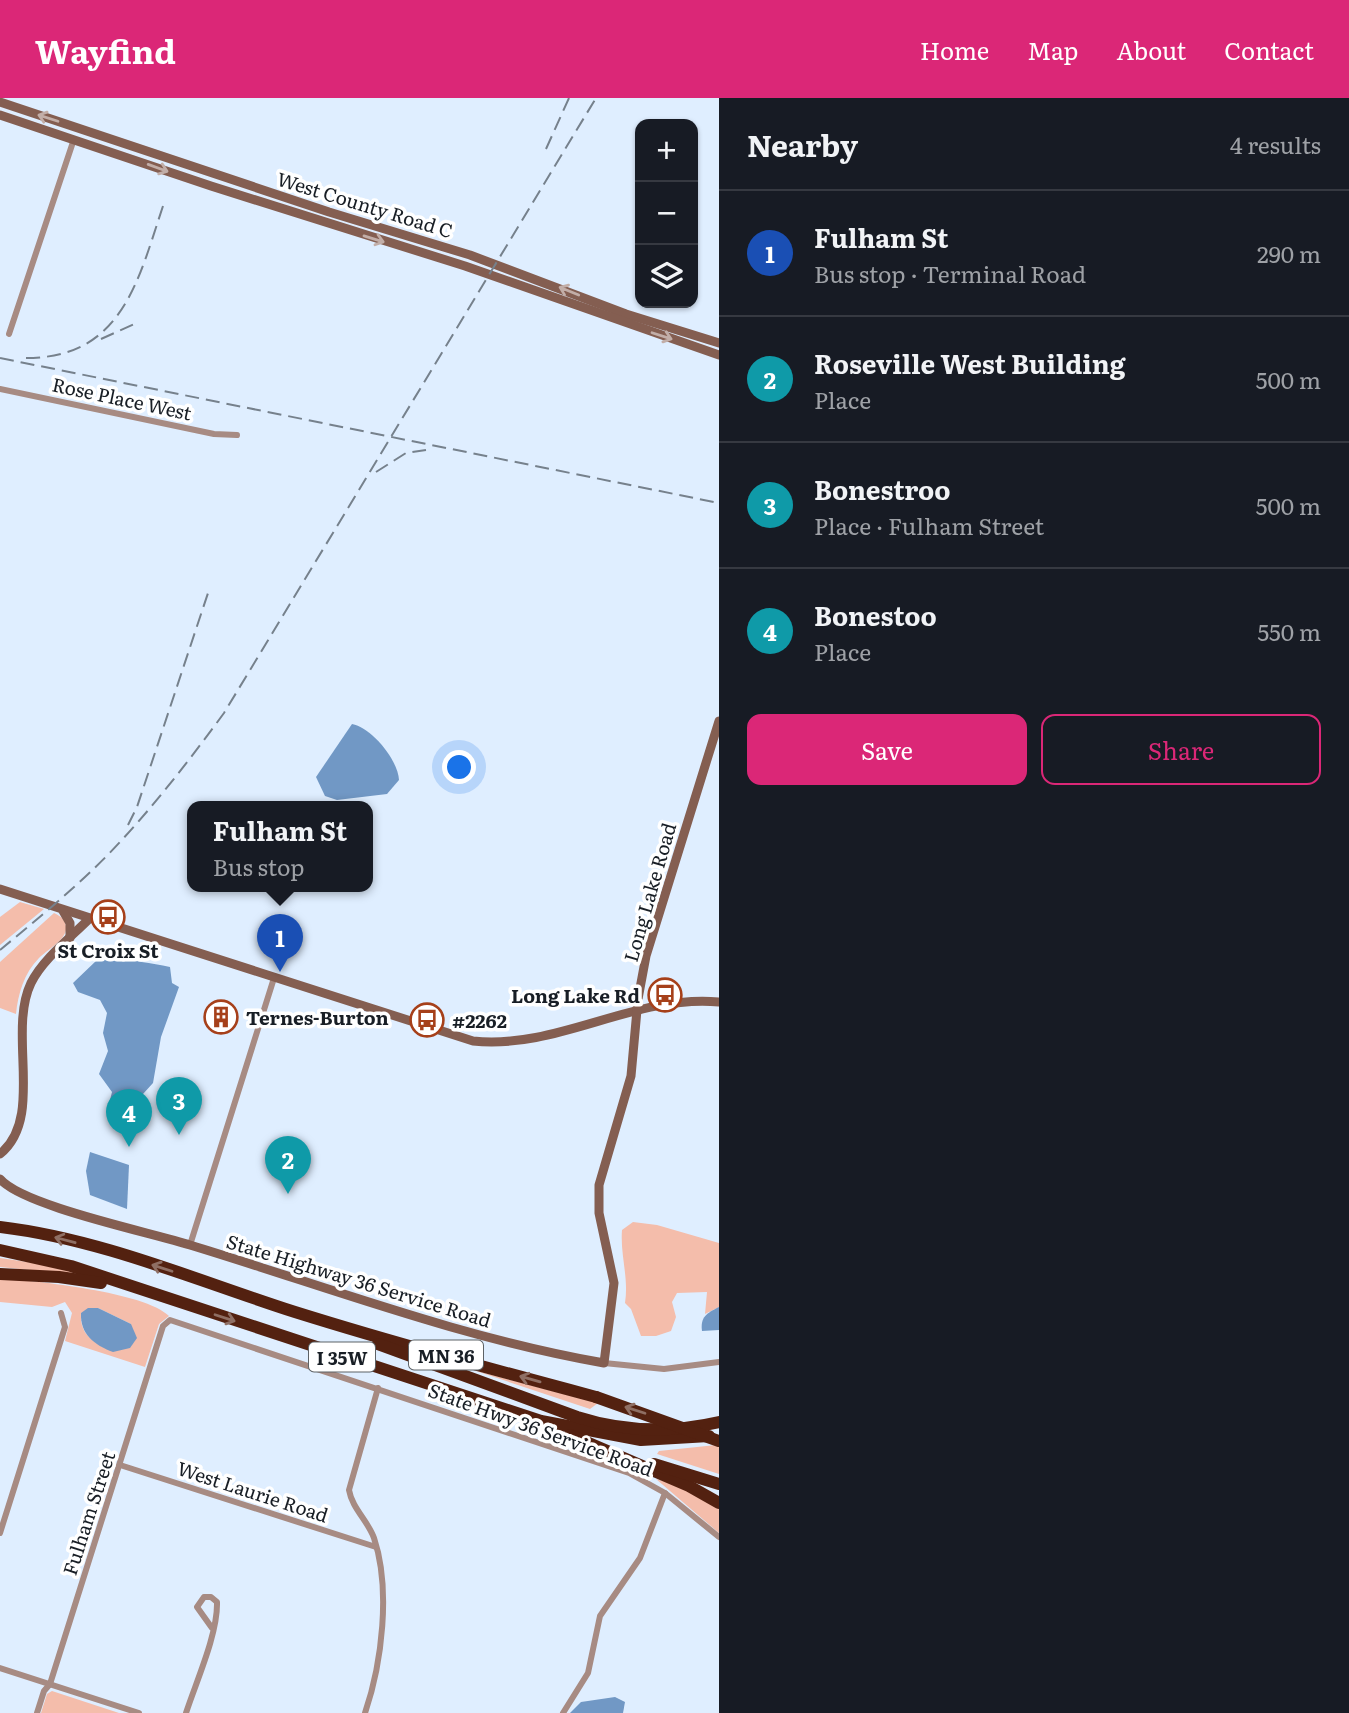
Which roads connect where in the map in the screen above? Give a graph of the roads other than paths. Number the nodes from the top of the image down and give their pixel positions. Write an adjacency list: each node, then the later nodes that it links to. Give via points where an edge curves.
1 (0, 102): 4 (street, West County Road C, one-way to 1, via 508,267)
2 (0, 115): 3 (street, West County Road C)
3 (74, 139): 5 (street, West County Road C, one-way to 5, via 465,266); 6 (street)
4 (608, 307): 5 (street); 7 (street, West County Road C)
5 (605, 317): 8 (street, West County Road C, one-way to 8)
6 (9, 334)
7 (719, 343)
8 (719, 355)
9 (0, 389): 10 (street, Rose Place West)
10 (237, 435)
11 (719, 721): 18 (street, Long Lake Road, via 646,956)
12 (0, 889): 13 (street)
13 (63, 911): 14 (street); 15 (street, via 69,918)
14 (89, 919): 15 (street); 16 (street)
15 (70, 939): 19 (street, via 31,983 22,1042 22,1118 16,1135)
16 (274, 978): 18 (street, via 454,1037 488,1042 537,1038); 22 (street)
17 (719, 1002): 18 (street, via 674,1002)
18 (636, 1011): 30 (street, Long Lake Road, via 631,1076 598,1199 614,1283)
19 (0, 1154)
20 (0, 1179): 22 (street, State Highway 36 Service Road, via 27,1198)
21 (0, 1227): 26 (highway, I 35W, one-way to 21, via 129,1257)
22 (190, 1245): 30 (street, State Highway 36 Service Road, via 436,1325)
23 (0, 1250): 25 (highway, I 35W, via 71,1266)
24 (0, 1274): 25 (highway, via 86,1280)
25 (160, 1297): 32 (highway, I 35W, one-way to 32)
26 (296, 1312): 33 (highway, I 35W, via 587,1421 677,1430); 35 (highway, MN 36, one-way to 26, bridge, via 596,1397)
27 (61, 1313): 41 (street, via 65,1327)
28 (166, 1322): 31 (street, State Hwy 36 Service Road); 37 (street, Fulham Street)
29 (719, 1362): 30 (street, State Highway 36 Service Road, via 664,1369)
30 (604, 1363)
31 (377, 1388): 39 (street, State Hwy 36 Service Road, via 629,1473); 43 (street, via 349,1490)
32 (523, 1416): 34 (highway, I 35W, via 641,1440); 36 (highway)
33 (719, 1422)
34 (719, 1435)
35 (719, 1441)
36 (590, 1443): 38 (highway); 40 (highway)
37 (120, 1465): 43 (street, West Laurie Road); 46 (street, Fulham Street)
38 (719, 1484)
39 (665, 1493): 42 (street, State Hwy 36 Service Road); 51 (street, via 640,1558 600,1616 588,1673)
40 (719, 1503)
41 (0, 1533)
42 (719, 1537)
43 (376, 1547): 50 (street, via 381,1583 380,1653)
44 (212, 1628): 44 (street, via 217,1602 204,1597 197,1607); 49 (street)
45 (0, 1668): 46 (street)
46 (50, 1684): 47 (street, Fulham Street); 48 (street)
47 (37, 1713)
48 (139, 1713)
49 (186, 1713)
50 (365, 1713)
51 (563, 1713)

